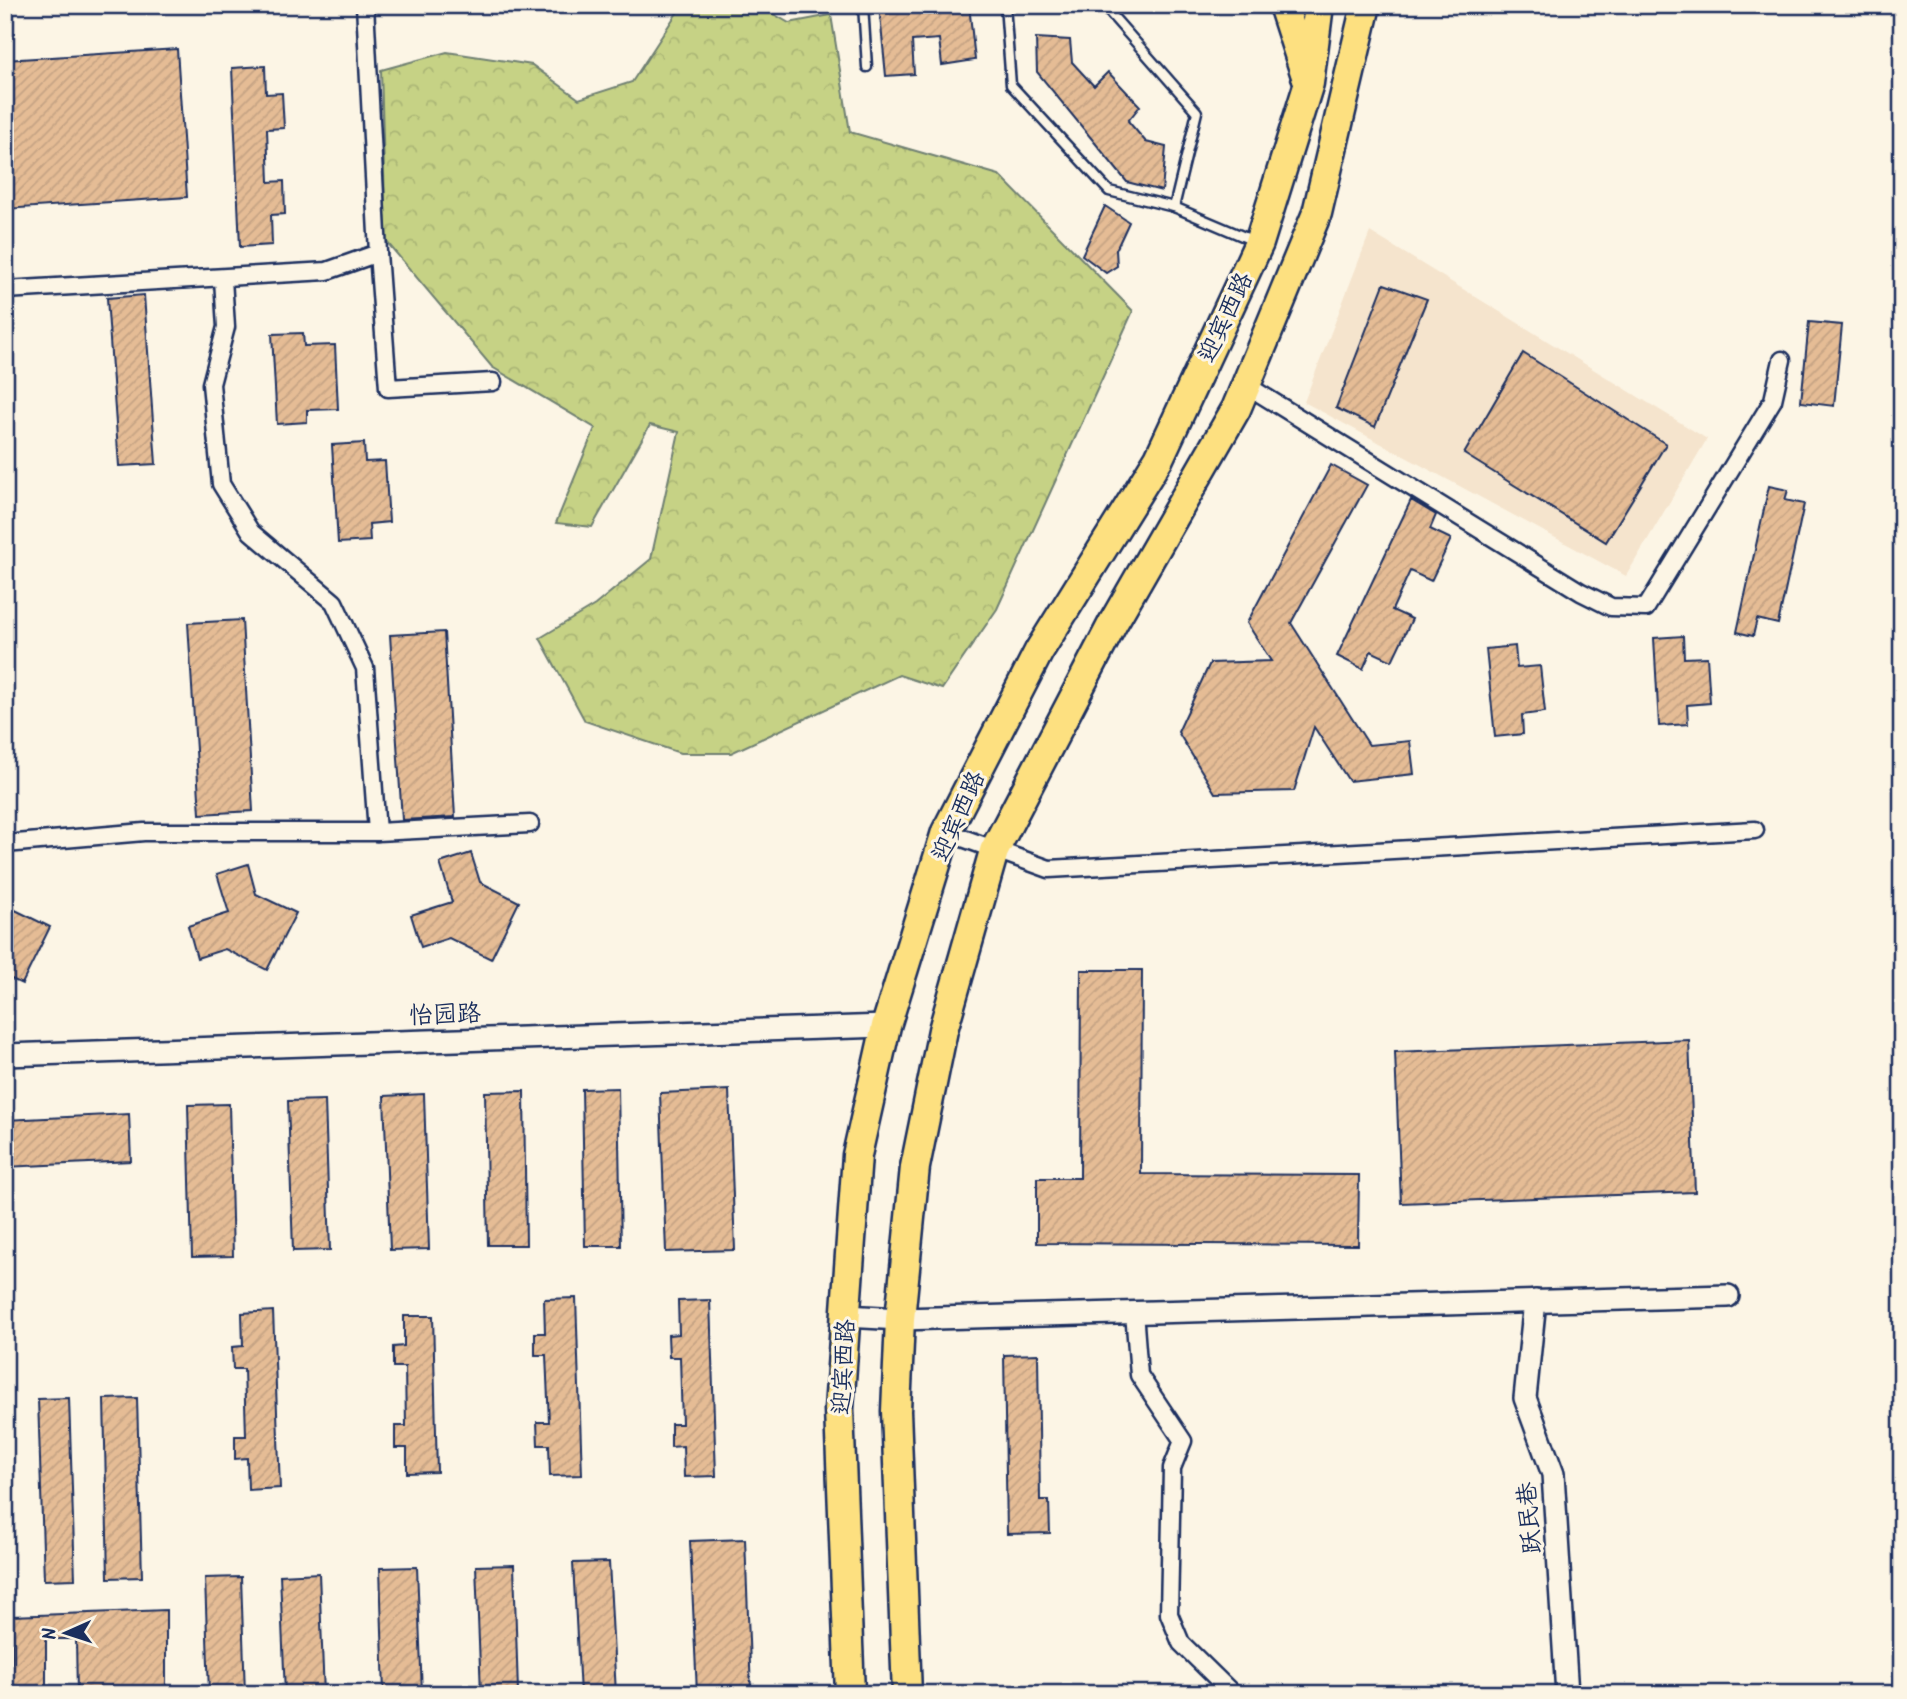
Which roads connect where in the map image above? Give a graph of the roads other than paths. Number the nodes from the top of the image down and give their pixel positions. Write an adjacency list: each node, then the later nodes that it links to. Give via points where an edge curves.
1 (366, 5): 12 (street)
2 (863, 5): 8 (lane)
3 (1005, 5): 10 (lane, via 1011,85 1109,191)
4 (1103, 5): 10 (lane, via 1197,112)
5 (1283, 5): 9 (highway)
6 (1319, 5): 9 (highway, 迎宾西路)
7 (1366, 5): 17 (highway, 迎宾西路, via 1317,213)
8 (867, 67)
9 (1309, 83): 11 (highway, 迎宾西路)
10 (1174, 207): 11 (lane)
11 (1259, 243): 21 (highway, 迎宾西路, via 1159,458 1039,651)
12 (378, 253): 13 (street, via 327,271); 16 (street, via 388,388)
13 (223, 279): 14 (street); 20 (street, via 226,327 211,384 221,484 251,532 334,602 365,668)
14 (5, 290)
15 (1782, 360): 17 (street, via 1773,400 1646,608 1611,607 1581,592)
16 (493, 382)
17 (1246, 385): 23 (highway, 迎宾西路, via 1113,623)
18 (530, 824): 20 (street)
19 (1755, 830): 23 (street, via 1049,869)
20 (377, 832): 22 (street, via 144,832)
21 (946, 832): 23 (street); 24 (highway, 迎宾西路)
22 (5, 844)
23 (994, 851): 30 (highway, 迎宾西路, via 943,1030 915,1167)
24 (886, 1026): 25 (street, 怡园路); 29 (highway, 迎宾西路, via 857,1155)
25 (5, 1055)
26 (1728, 1296): 27 (street)
27 (1535, 1301): 28 (street); 34 (street, 跃民巷, via 1525,1398 1553,1474)
28 (1134, 1312): 30 (street); 33 (street, via 1139,1375 1183,1441 1172,1468 1169,1614 1181,1643)
29 (846, 1316): 30 (street); 31 (highway, 迎宾西路, via 839,1409)
30 (900, 1319): 32 (highway, 迎宾西路, via 895,1411)
31 (850, 1694)
32 (907, 1694)
33 (1233, 1694)
34 (1567, 1694)

